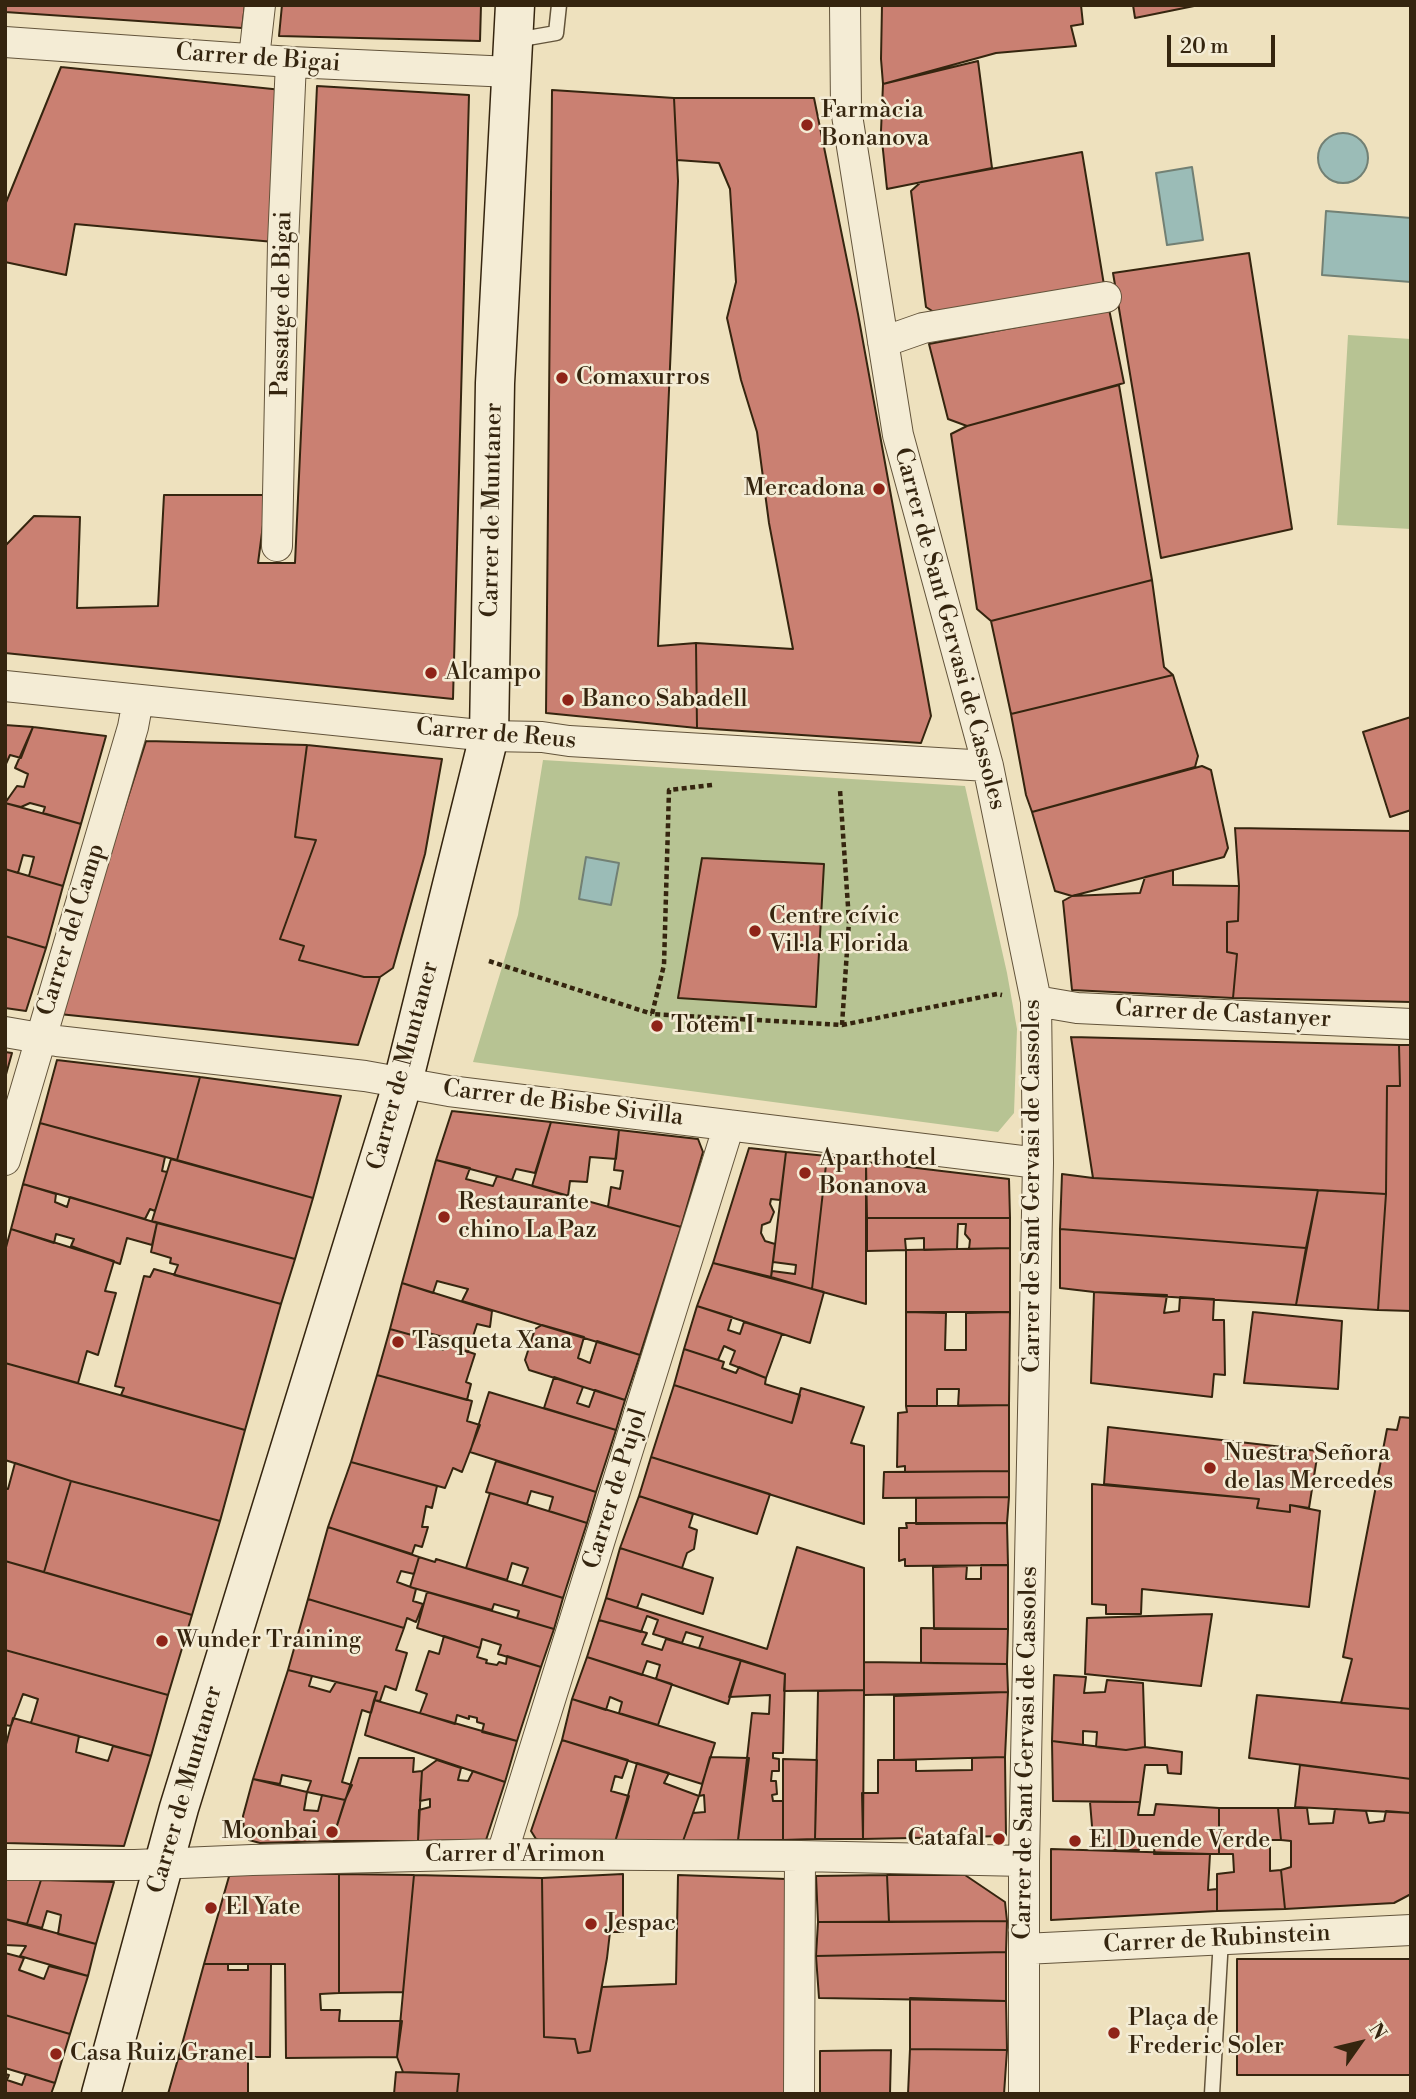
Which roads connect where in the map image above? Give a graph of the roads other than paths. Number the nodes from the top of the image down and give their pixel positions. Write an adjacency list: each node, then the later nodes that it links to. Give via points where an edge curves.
1 (260, 5): 6 (street)
2 (559, 5): 4 (lane, via 556,33)
3 (845, 5): 9 (street, Carrer de Sant Gervasi de Cassoles, via 846,109)
4 (514, 39): 7 (street, Carrer de Bigai); 13 (street, Carrer de Muntaner, via 495,383)
5 (5, 42): 6 (street, Carrer de Bigai)
6 (254, 58): 7 (street, Carrer de Bigai)
7 (291, 62): 10 (street, Passatge de Bigai)
8 (1106, 296): 9 (street, via 923,328)
9 (883, 342): 14 (street, Carrer de Sant Gervasi de Cassoles, via 898,435)
10 (277, 546)
11 (5, 686): 12 (street, Carrer de Reus)
12 (138, 701): 13 (street, Carrer de Reus); 18 (street, Carrer del Camp)
13 (489, 736): 14 (street, Carrer de Reus); 19 (street, Carrer de Muntaner)
14 (988, 766): 15 (street, Carrer de Sant Gervasi de Cassoles)
15 (1036, 1001): 16 (street, Carrer de Castanyer, via 1077,1008); 22 (street, Carrer de Sant Gervasi de Cassoles)
16 (1411, 1024)
17 (5, 1032): 18 (street, Carrer de Bisbe Sivilla)
18 (40, 1038): 19 (street, Carrer de Bisbe Sivilla); 21 (street, Carrer del Camp)
19 (404, 1082): 20 (street, Carrer de Bisbe Sivilla); 26 (street, Carrer de Muntaner)
20 (729, 1125): 22 (street, Carrer de Bisbe Sivilla); 23 (street, Carrer de Pujol)
21 (5, 1160)
22 (1038, 1163): 25 (street, Carrer de Sant Gervasi de Cassoles)
23 (502, 1854): 24 (street, Carrer d'Arimon); 26 (street, Carrer d'Arimon)
24 (800, 1856): 25 (street, Carrer d'Arimon); 32 (street)
25 (1024, 1861): 30 (street, Carrer de Sant Gervasi de Cassoles)
26 (163, 1863): 27 (street, Carrer d'Arimon); 31 (street, Carrer de Muntaner)
27 (5, 1865)
28 (1411, 1930): 29 (street, Carrer de Rubinstein)
29 (1221, 1939): 30 (street, Carrer de Rubinstein); 34 (lane)
30 (1024, 1949): 33 (street, Carrer de Sant Gervasi de Cassoles)
31 (101, 2094)
32 (799, 2094)
33 (1024, 2094)
34 (1212, 2094)

